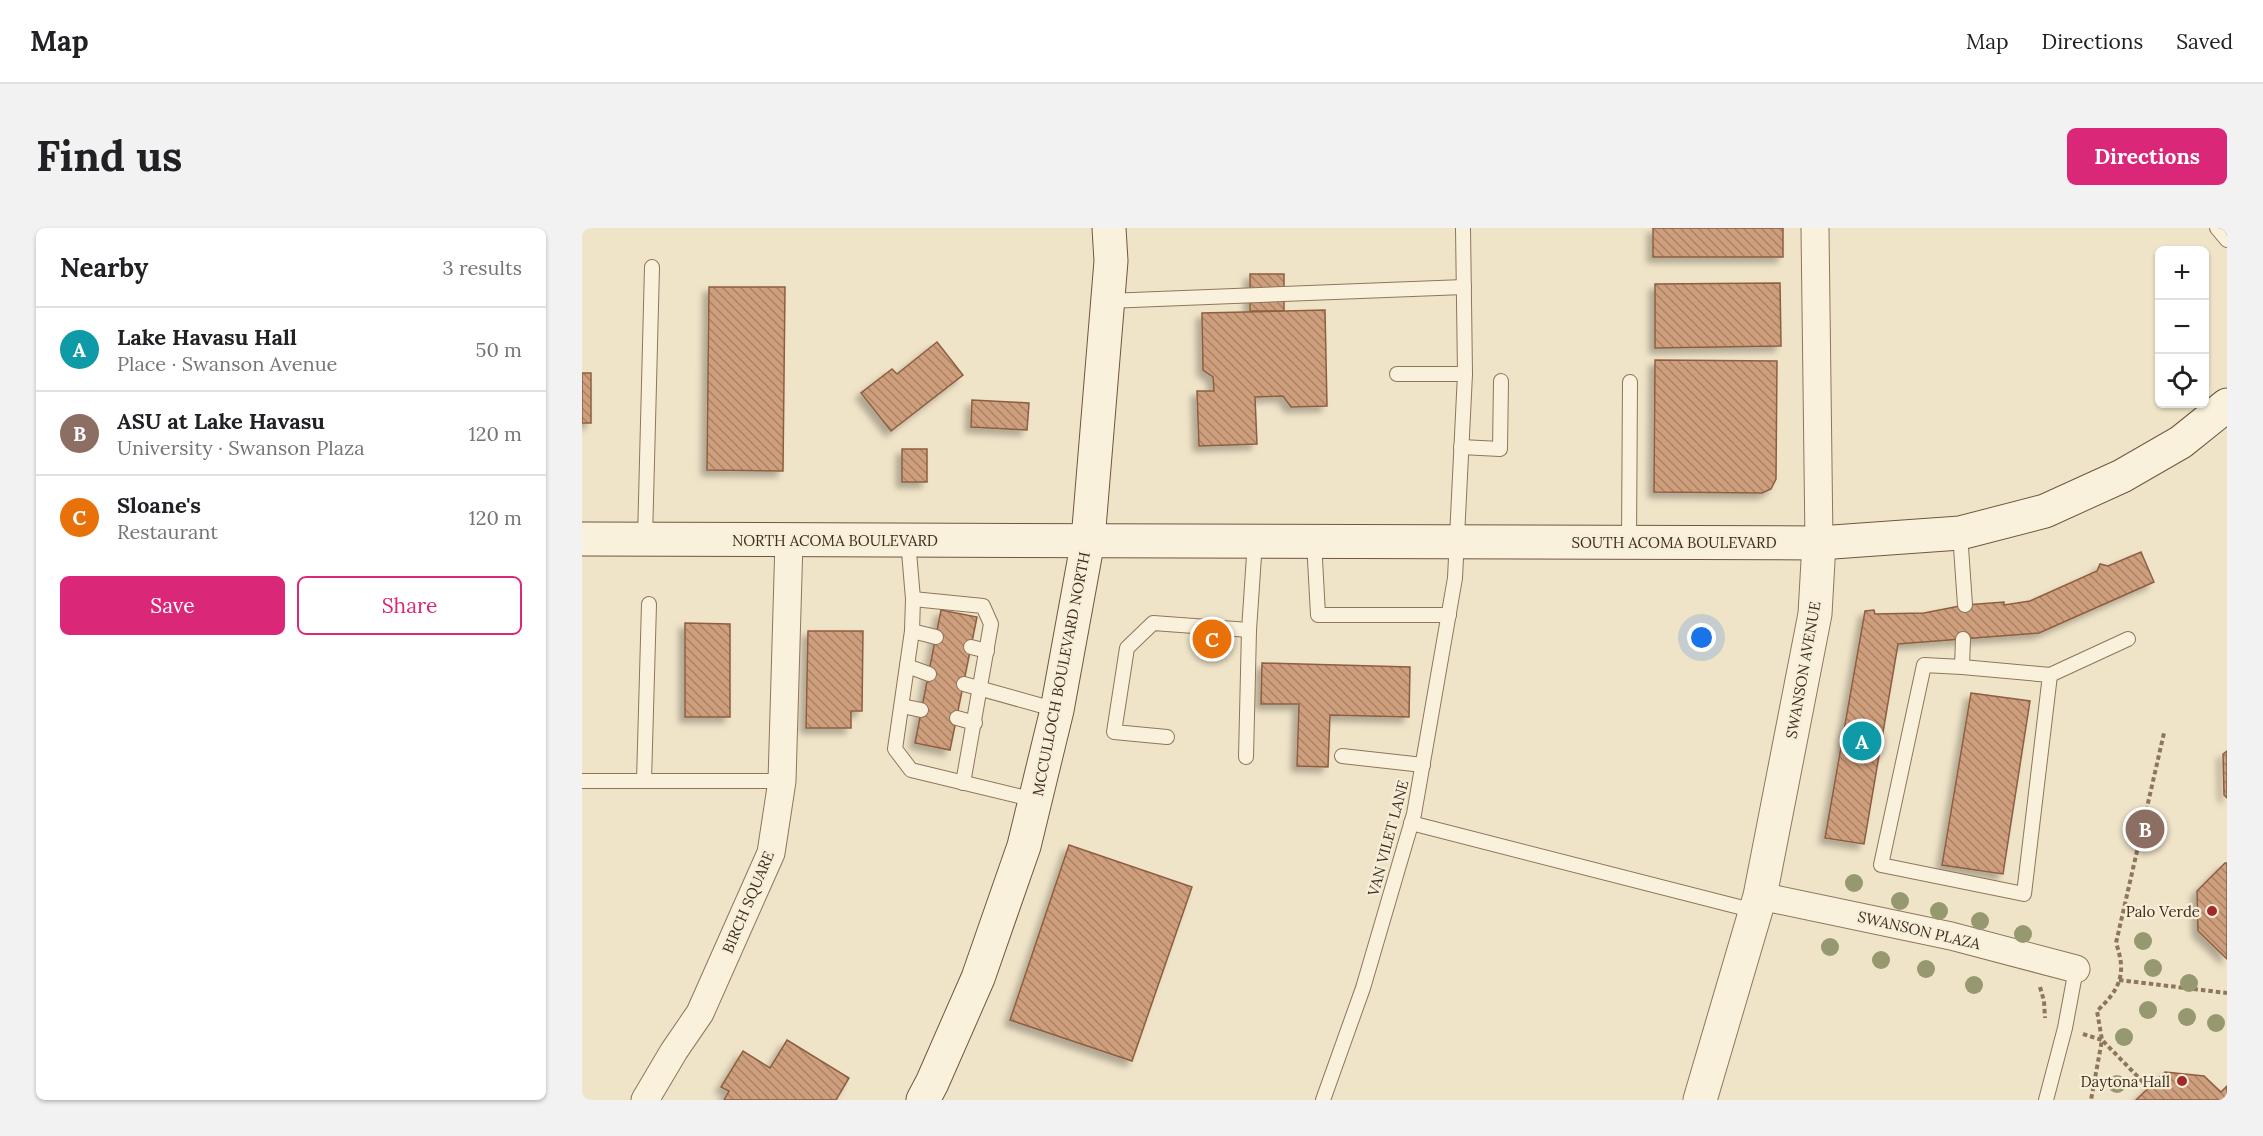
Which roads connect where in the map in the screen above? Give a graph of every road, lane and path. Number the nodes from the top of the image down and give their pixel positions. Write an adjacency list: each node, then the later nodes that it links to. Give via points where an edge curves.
1 (1110, 228): 8 (main road, MCCULLOCH BOULEVARD NORTH)
2 (1464, 228): 7 (lane, VAN VILET LANE)
3 (1815, 228): 25 (street, SWANSON AVENUE)
4 (2217, 228): 5 (lane)
5 (2227, 240)
6 (652, 267): 17 (lane)
7 (1464, 287): 8 (lane); 10 (lane, VAN VILET LANE)
8 (1107, 301): 19 (main road, MCCULLOCH BOULEVARD NORTH)
9 (1397, 374): 10 (lane)
10 (1465, 374): 14 (lane, VAN VILET LANE)
11 (1501, 381): 14 (lane, via 1500,449)
12 (1630, 382): 24 (lane)
13 (2227, 405): 15 (main road, SOUTH ACOMA BOULEVARD, via 2181,442 2122,476 2045,511)
14 (1461, 447): 23 (lane, VAN VILET LANE)
15 (1960, 533): 25 (main road, SOUTH ACOMA BOULEVARD); 28 (lane)
16 (582, 539): 17 (main road, NORTH ACOMA BOULEVARD)
17 (645, 539): 20 (main road, NORTH ACOMA BOULEVARD)
18 (908, 540): 19 (main road, NORTH ACOMA BOULEVARD); 20 (main road, NORTH ACOMA BOULEVARD); 26 (lane)
19 (1088, 540): 21 (main road, SOUTH ACOMA BOULEVARD); 45 (main road, MCCULLOCH BOULEVARD NORTH)
20 (789, 541): 55 (street, BIRCH SQUARE)
21 (1255, 541): 22 (main road, SOUTH ACOMA BOULEVARD); 30 (lane)
22 (1314, 541): 23 (main road, SOUTH ACOMA BOULEVARD); 29 (lane, via 1318,615)
23 (1457, 542): 24 (main road, SOUTH ACOMA BOULEVARD); 29 (lane, VAN VILET LANE)
24 (1629, 542): 25 (main road, SOUTH ACOMA BOULEVARD)
25 (1819, 543): 59 (main road, SWANSON AVENUE, via 1815,614)
26 (913, 599): 31 (lane); 36 (lane, via 983,606 991,624)
27 (649, 604): 54 (lane)
28 (1965, 605)
29 (1449, 615): 52 (lane, VAN VILET LANE)
30 (1249, 630): 49 (lane, via 1153,623 1127,648 1114,732); 51 (lane)
31 (912, 631): 32 (lane); 37 (lane)
32 (936, 637)
33 (1963, 639): 38 (lane)
34 (2128, 639): 40 (lane)
35 (971, 647): 36 (lane)
36 (987, 651): 42 (lane)
37 (907, 666): 39 (lane); 43 (lane)
38 (1962, 667): 40 (lane); 40 (lane, via 1924,665 1881,865 2024,894)
39 (929, 674)
40 (2050, 675)
41 (964, 684): 42 (lane)
42 (980, 689): 45 (lane); 47 (lane)
43 (902, 706): 44 (lane); 56 (lane, via 895,749 911,770)
44 (921, 710)
45 (1057, 710): 57 (main road, MCCULLOCH BOULEVARD NORTH)
46 (957, 718): 47 (lane)
47 (975, 723): 56 (lane)
48 (2164, 733): 61 (path, via 2116,943)
49 (1167, 737)
50 (1342, 756): 52 (lane)
51 (1246, 757)
52 (1423, 765): 58 (lane, VAN VILET LANE)
53 (582, 781): 54 (lane)
54 (644, 781): 55 (lane)
55 (782, 781): 64 (street, BIRCH SQUARE, via 771,853 700,1013)
56 (963, 783): 57 (lane)
57 (1036, 801): 65 (main road, MCCULLOCH BOULEVARD NORTH, via 978,978)
58 (1411, 824): 59 (lane); 66 (lane, VAN VILET LANE, via 1363,988)
59 (1758, 903): 60 (street, SWANSON PLAZA, via 1951,936); 67 (main road, SWANSON AVENUE)
60 (2076, 969): 68 (lane)
61 (2120, 980): 62 (path); 63 (path, via 2097,1011 2102,1040)
62 (2227, 993)
63 (2143, 1082)
64 (645, 1100)
65 (923, 1100)
66 (1323, 1100)
67 (1700, 1100)
68 (2046, 1100)

